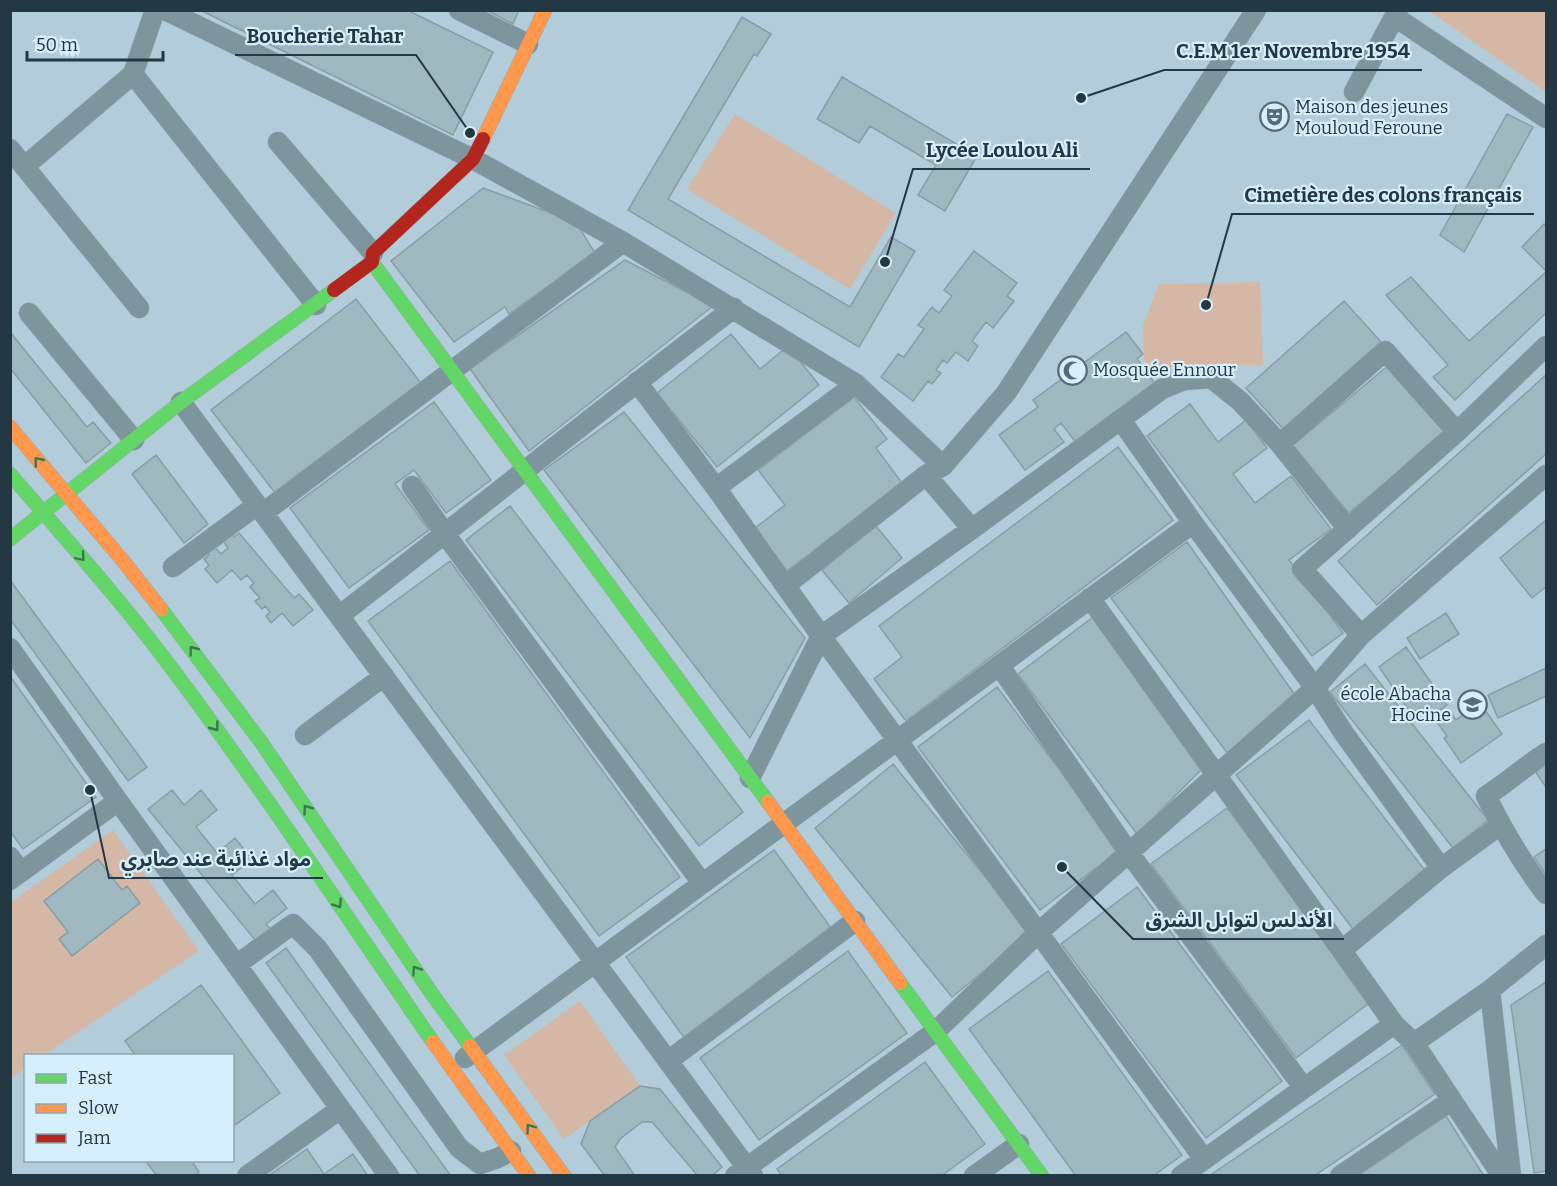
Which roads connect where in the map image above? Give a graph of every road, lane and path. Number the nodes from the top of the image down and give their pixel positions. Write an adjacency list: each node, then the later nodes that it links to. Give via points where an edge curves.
1 (155, 10): 8 (street)
2 (165, 10): 13 (street)
3 (459, 10): 7 (street)
4 (545, 10): 7 (street)
5 (1256, 10): 32 (street, via 1006,393)
6 (1396, 14): 9 (street); 10 (street)
7 (528, 44): 13 (street)
8 (133, 74): 14 (street); 17 (street)
9 (1354, 92)
10 (1546, 118)
11 (278, 142): 16 (street)
12 (10, 149): 14 (street)
13 (473, 159): 15 (street); 16 (street)
14 (25, 166): 18 (street)
15 (623, 242): 19 (street); 22 (street)
16 (372, 258): 17 (street); 22 (street)
17 (316, 304): 25 (street)
18 (139, 308)
19 (734, 308): 23 (street); 24 (street)
20 (29, 313): 29 (street)
21 (1546, 346): 28 (street)
22 (452, 371): 31 (street); 38 (street)
23 (637, 382): 31 (street); 36 (street)
24 (856, 384): 32 (street); 36 (street)
25 (181, 402): 29 (street); 38 (street)
26 (1121, 420): 30 (street, via 1162,389 1184,380 1211,378 1240,401); 40 (street); 41 (street)
27 (10, 427): 37 (street, one-way to 27)
28 (1457, 432): 30 (street, via 1385,351); 42 (street)
29 (134, 440): 37 (street)
30 (1280, 444): 42 (street)
31 (525, 471): 43 (street); 59 (street)
32 (935, 471): 41 (street); 46 (street)
33 (10, 474): 39 (street)
34 (1546, 478): 49 (street)
35 (412, 486): 43 (street)
36 (716, 488): 46 (street)
37 (66, 495): 39 (street); 78 (street, one-way to 37, via 261,742 124,562)
38 (260, 509): 45 (street); 48 (street)
39 (43, 513): 44 (street); 80 (street, one-way to 80, via 162,656 237,757)
40 (1192, 523): 47 (street); 54 (street)
41 (972, 529): 50 (street)
42 (1348, 529): 49 (street, via 1302,569)
43 (445, 534): 48 (street); 66 (street)
44 (10, 539)
45 (173, 567)
46 (786, 585): 50 (street)
47 (1090, 598): 52 (street); 58 (street)
48 (339, 616): 53 (street)
49 (1361, 635): 54 (street)
50 (821, 636): 56 (street); 59 (street)
51 (10, 648): 60 (street)
52 (999, 665): 56 (street); 63 (street)
53 (384, 676): 55 (street); 72 (street)
54 (1315, 688): 58 (street); 64 (street)
55 (305, 735)
56 (898, 740): 61 (street); 69 (street)
57 (1546, 753): 62 (street, via 1486,796)
58 (1216, 775): 63 (street); 71 (street)
59 (750, 778): 61 (street)
60 (118, 801): 65 (street); 73 (street)
61 (784, 824): 66 (street); 68 (street)
62 (1500, 825): 64 (street); 67 (street)
63 (1129, 853): 69 (street); 81 (street)
64 (1441, 868): 71 (street)
65 (14, 870)
66 (702, 883): 72 (street)
67 (1546, 894)
68 (855, 921): 76 (street); 79 (street)
69 (1039, 933): 76 (street); 86 (street)
70 (1546, 945): 74 (street)
71 (1342, 950): 75 (street)
72 (595, 962): 78 (street); 79 (street)
73 (236, 965): 83 (street); 85 (street, via 293,924 318,950 459,1149 480,1164)
74 (1490, 990): 77 (street); 97 (street)
75 (1394, 1023): 77 (street); 81 (street)
76 (936, 1031): 84 (street); 87 (street)
77 (1414, 1043): 82 (street)
78 (474, 1052): 80 (street); 91 (street, one-way to 78)
79 (668, 1061): 87 (street)
80 (451, 1069): 85 (street)
81 (1304, 1088): 86 (street)
82 (1452, 1100): 95 (street); 96 (street)
83 (340, 1109): 88 (street); 89 (street)
84 (1019, 1144): 92 (street); 93 (street)
85 (511, 1151): 90 (street)
86 (1204, 1159): 94 (street)
87 (745, 1173)
88 (247, 1176)
89 (388, 1176)
90 (530, 1176)
91 (564, 1176)
92 (974, 1176)
93 (1042, 1176)
94 (1181, 1176)
95 (1340, 1176)
96 (1502, 1176)
97 (1511, 1176)

